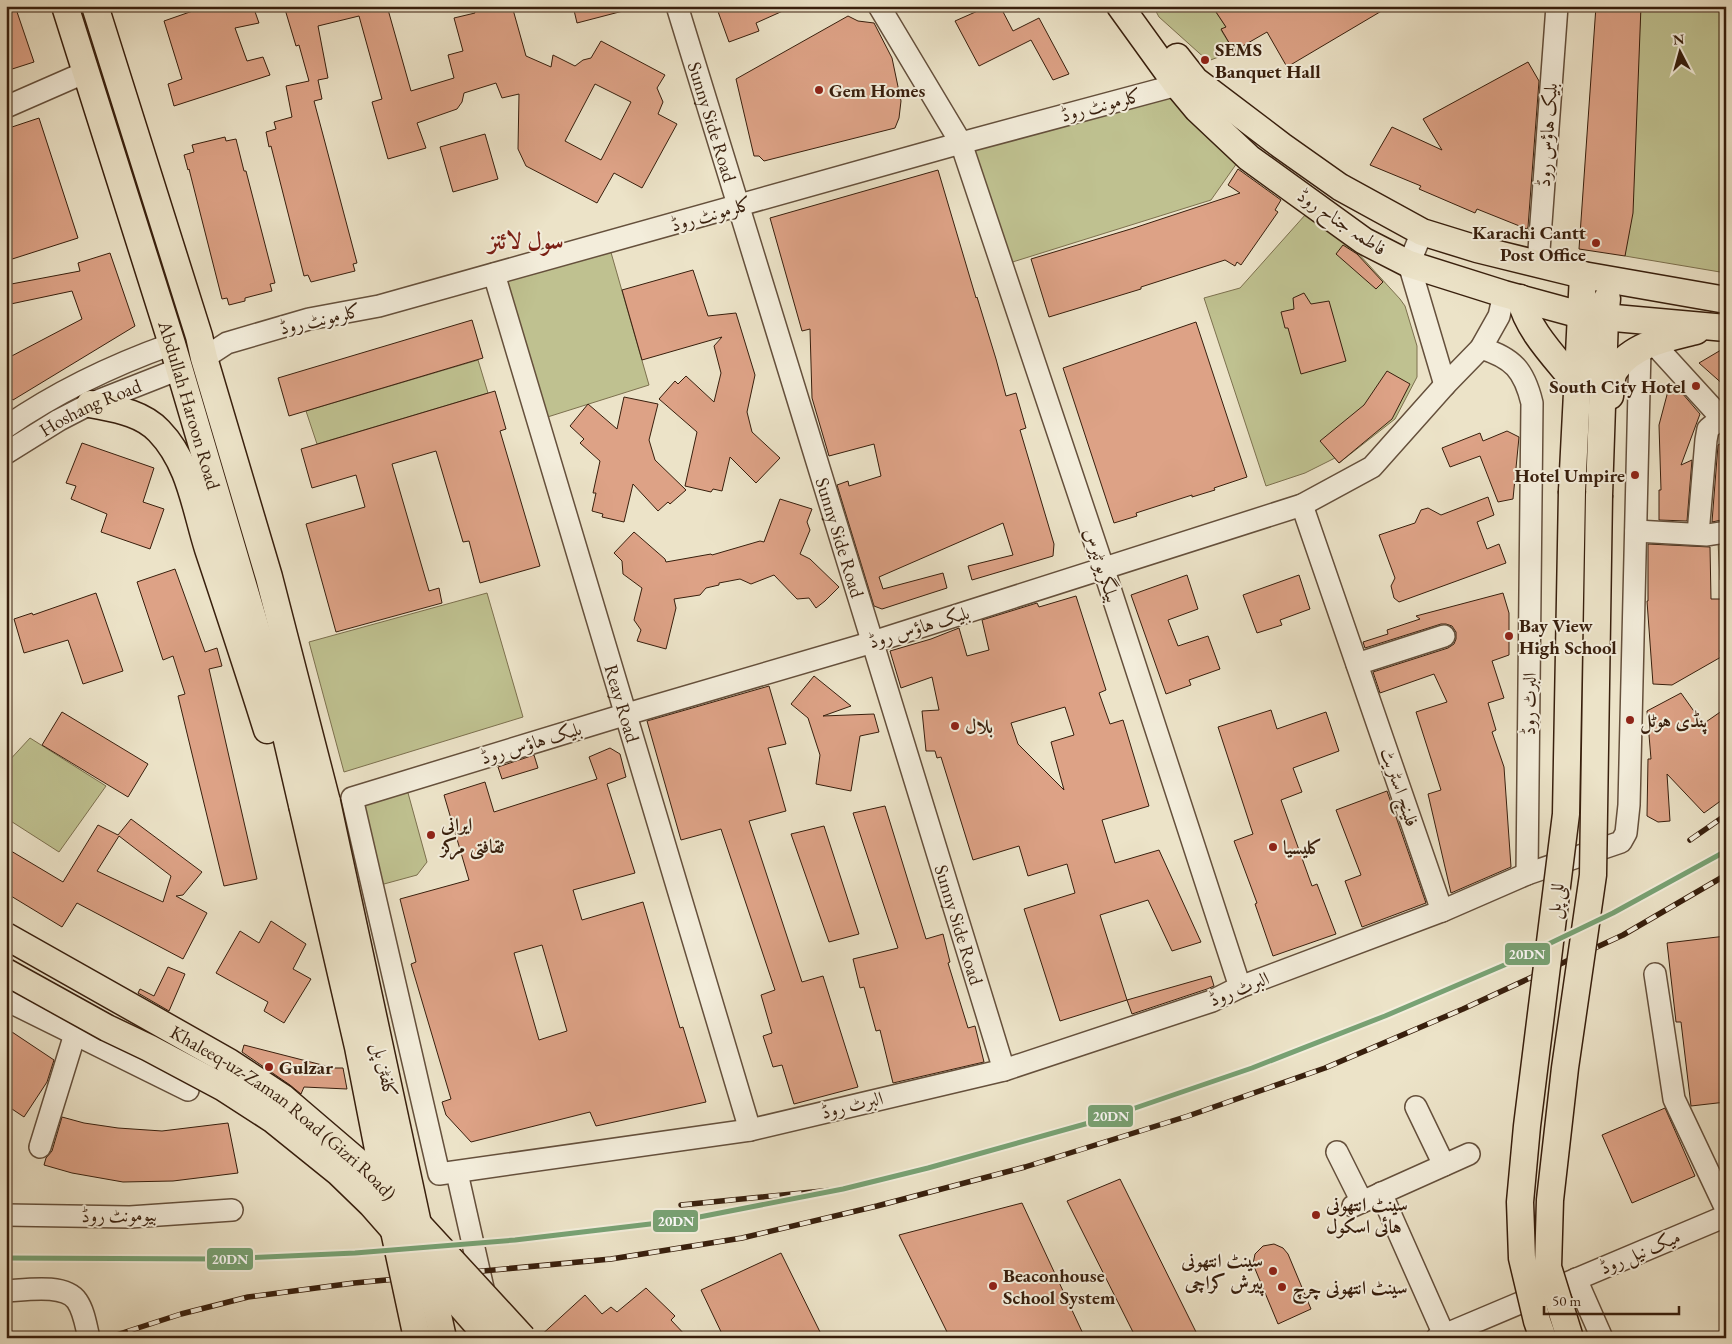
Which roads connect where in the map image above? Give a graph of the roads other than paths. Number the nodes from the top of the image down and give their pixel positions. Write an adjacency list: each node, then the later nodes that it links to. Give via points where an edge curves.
1 (65, 6): 8 (main road, Abdullah Haroon Road)
2 (95, 6): 25 (main road, Abdullah Haroon Road)
3 (677, 6): 12 (street, Sunny Side Road)
4 (879, 6): 11 (street, بیلگریو ٹیرس)
5 (1120, 6): 9 (main road, فاطمہ جناح روڈ)
6 (1140, 6): 9 (main road, فاطمہ جناح روڈ)
7 (1557, 6): 15 (street, بلیک ہاؤس روڈ)
8 (86, 72): 10 (street); 23 (main road, Abdullah Haroon Road)
9 (1186, 83): 11 (street, کلرمونٹ روڈ); 13 (main road, فاطمہ جناح روڈ, via 1340,187); 14 (main road, فاطمہ جناح روڈ, via 1196,109 1249,158 1364,241)
10 (6, 107)
11 (961, 143): 12 (street, کلرمونٹ روڈ); 39 (street, بیلگریو ٹیرس)
12 (739, 206): 16 (street, کلرمونٹ روڈ); 41 (street, Sunny Side Road)
13 (1422, 232): 14 (street); 15 (main road, فاطمہ جناح روڈ)
14 (1408, 264): 19 (main road, فاطمہ جناح روڈ); 28 (street)
15 (1538, 264): 17 (main road, فاطمہ جناح روڈ)
16 (494, 274): 25 (street, کلرمونٹ روڈ, via 380,306); 43 (street, Reay Road)
17 (1584, 275): 18 (main road, فاطمہ جناح روڈ); 21 (main road)
18 (1609, 280): 20 (main road, فاطمہ جناح روڈ); 21 (main road)
19 (1512, 296): 21 (main road, فاطمہ جناح روڈ); 26 (street, بلیک ہاؤس روڈ); 29 (main road, via 1529,324)
20 (1726, 300)
21 (1593, 316): 22 (main road, فاطمہ جناح روڈ); 29 (main road, للی پل); 34 (main road)
22 (1720, 327): 24 (main road)
23 (172, 344): 27 (main road, Abdullah Haroon Road); 32 (street, Hoshang Road, via 135,357 78,384 42,402)
24 (1646, 346): 31 (street); 34 (main road, via 1628,355 1614,370); 36 (street)
25 (202, 347): 44 (main road, Abdullah Haroon Road, via 269,577)
26 (1481, 348): 28 (street, بلیک ہاؤس روڈ); 45 (street, البرٹ روڈ, via 1504,356 1513,365 1528,384 1532,403)
27 (179, 369): 30 (street, Hoshang Road); 44 (main road, Abdullah Haroon Road)
28 (1445, 385): 35 (street, بلیک ہاؤس روڈ, via 1372,466)
29 (1578, 386): 76 (main road, للی پل, bridge, via 1572,491 1566,814 1520,1202 1522,1258)
30 (90, 404): 33 (street, Hoshang Road); 44 (main road, via 136,415 158,430 173,448 188,476 204,536 267,730)
31 (1724, 418): 38 (street, via 1708,429)
32 (6, 426)
33 (6, 453)
34 (1600, 462): 77 (main road, للی پل, bridge, via 1592,875 1550,1200 1548,1267)
35 (1302, 505): 39 (street, بلیک ہاؤس روڈ); 42 (street, فلینچ اسٹریٹ)
36 (1636, 531): 38 (street); 45 (street, via 1626,833 1621,842)
37 (1726, 532): 38 (street)
38 (1698, 534)
39 (1104, 570): 41 (street, بلیک ہاؤس روڈ); 50 (street, بیلگریو ٹیرس)
40 (1444, 636): 42 (street)
41 (873, 642): 43 (street, بلیک ہاؤس روڈ); 53 (street, Sunny Side Road)
42 (1357, 664): 46 (street, فلینچ اسٹریٹ)
43 (627, 714): 56 (street, Reay Road); 61 (street, بلیک ہاؤس روڈ, via 352,798)
44 (309, 800): 71 (main road, کلفٹن پل, bridge); 72 (main road, کلفٹن پل, bridge)
45 (1527, 874): 46 (street, البرٹ روڈ)
46 (1442, 911): 50 (street, البرٹ روڈ)
47 (6, 936): 75 (main road, Khaleeq-uz-Zaman Road (Gizri Road), bridge, via 228,1062 282,1097 372,1174)
48 (6, 972): 73 (main road, Khaleeq-uz-Zaman Road (Gizri Road), bridge, via 224,1088 272,1119 339,1173 371,1204)
49 (1655, 974): 63 (street, via 1674,1100)
50 (1240, 987): 53 (street, البرٹ روڈ, via 1212,1001)
51 (6, 1000): 52 (street)
52 (75, 1034): 54 (street); 57 (street)
53 (1004, 1070): 56 (street, البرٹ روڈ)
54 (188, 1090)
55 (1416, 1107): 60 (street)
56 (750, 1130): 61 (street, البرٹ روڈ)
57 (40, 1147)
58 (1337, 1152): 62 (street, میک نیل روڈ)
59 (1469, 1154): 60 (street)
60 (1444, 1165): 62 (street)
61 (448, 1174): 74 (street)
62 (1365, 1200): 69 (street, میک نیل روڈ)
63 (1726, 1209)
64 (232, 1210): 65 (street, بیومونٹ روڈ, via 130,1216)
65 (6, 1214)
66 (1726, 1216): 67 (street, میک نیل روڈ)
67 (1576, 1279): 69 (street, میک نیل روڈ); 78 (street)
68 (6, 1291): 70 (street, via 67,1292 80,1306)
69 (1440, 1336)
70 (89, 1338)
71 (417, 1338)
72 (443, 1338)
73 (489, 1338)
74 (494, 1338)
75 (523, 1338)
76 (1543, 1338)
77 (1570, 1338)
78 (1602, 1338)

